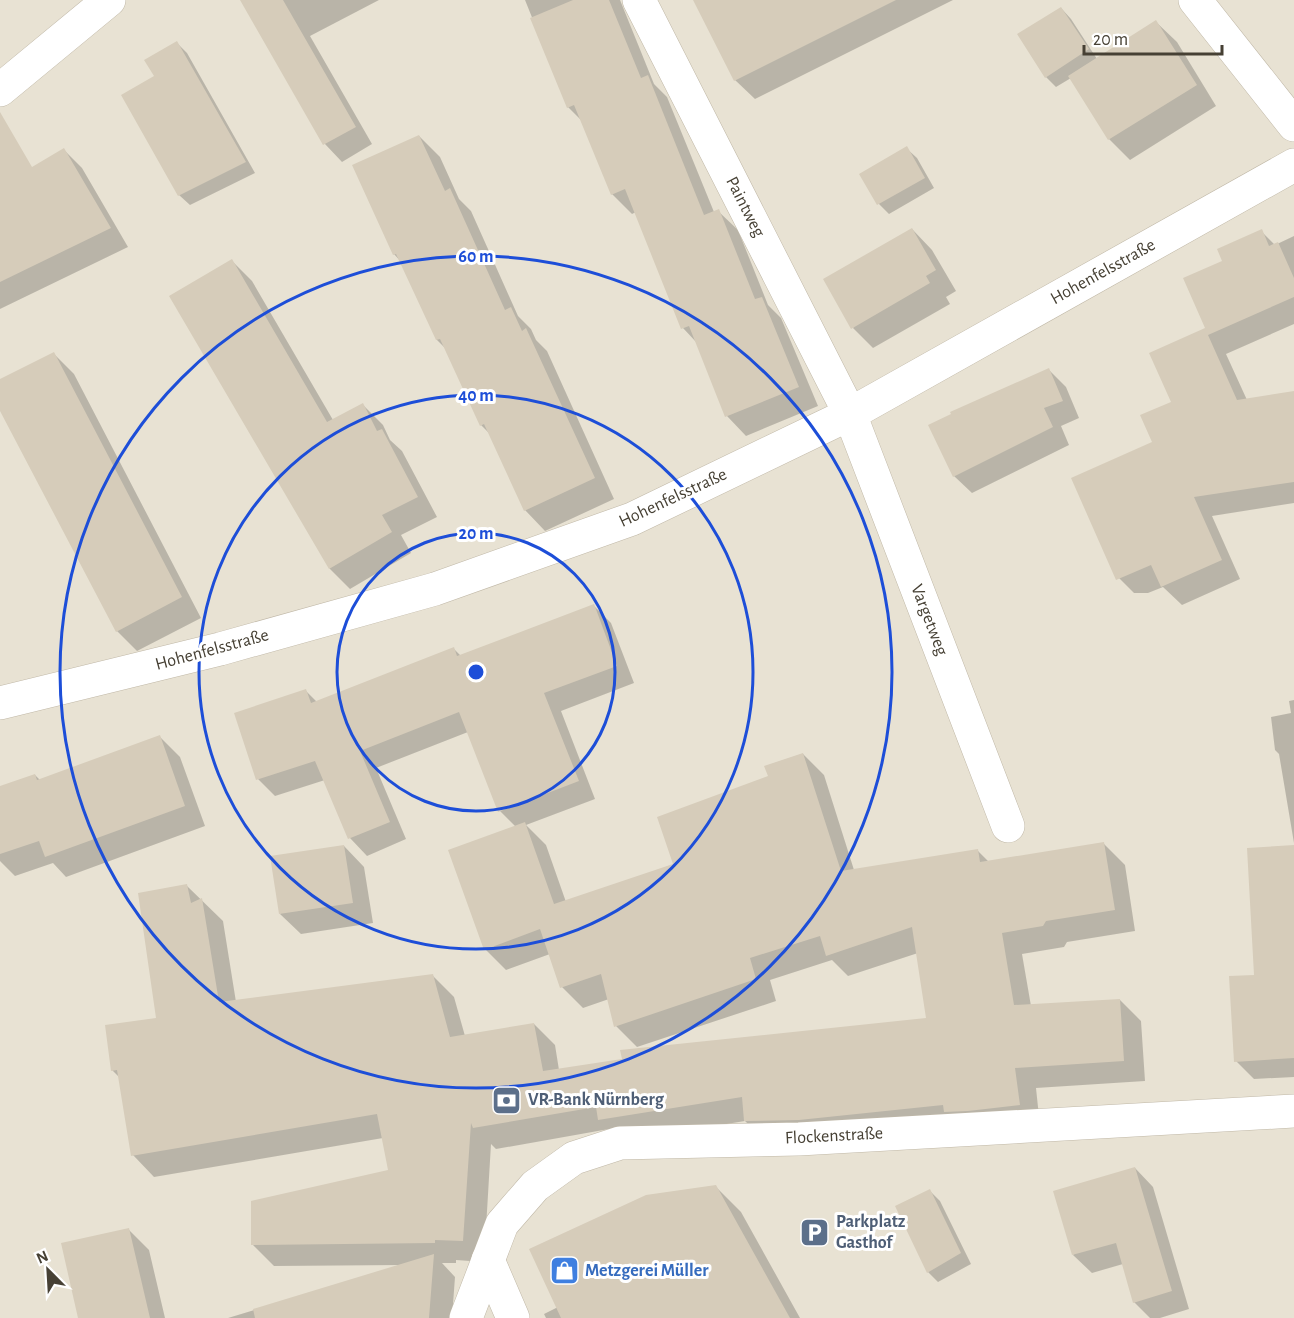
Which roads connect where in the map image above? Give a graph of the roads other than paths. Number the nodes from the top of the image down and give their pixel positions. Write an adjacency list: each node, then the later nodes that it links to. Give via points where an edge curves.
1 (109, 0): 4 (street)
2 (639, 0): 7 (street, Paintweg)
3 (1195, 0): 5 (street)
4 (0, 90)
5 (1294, 124)
6 (1294, 165): 7 (street, Hohenfelsstraße)
7 (850, 414): 8 (street, Hohenfelsstraße, via 632,519 435,589 220,649); 9 (street, Vargetweg)
8 (0, 703)
9 (1008, 826)
10 (1294, 1111): 11 (street, Flockenstraße, via 799,1139 620,1143 574,1158 535,1186 502,1224)
11 (488, 1260): 12 (street, Flockenstraße); 13 (street)
12 (466, 1318)
13 (513, 1318)

